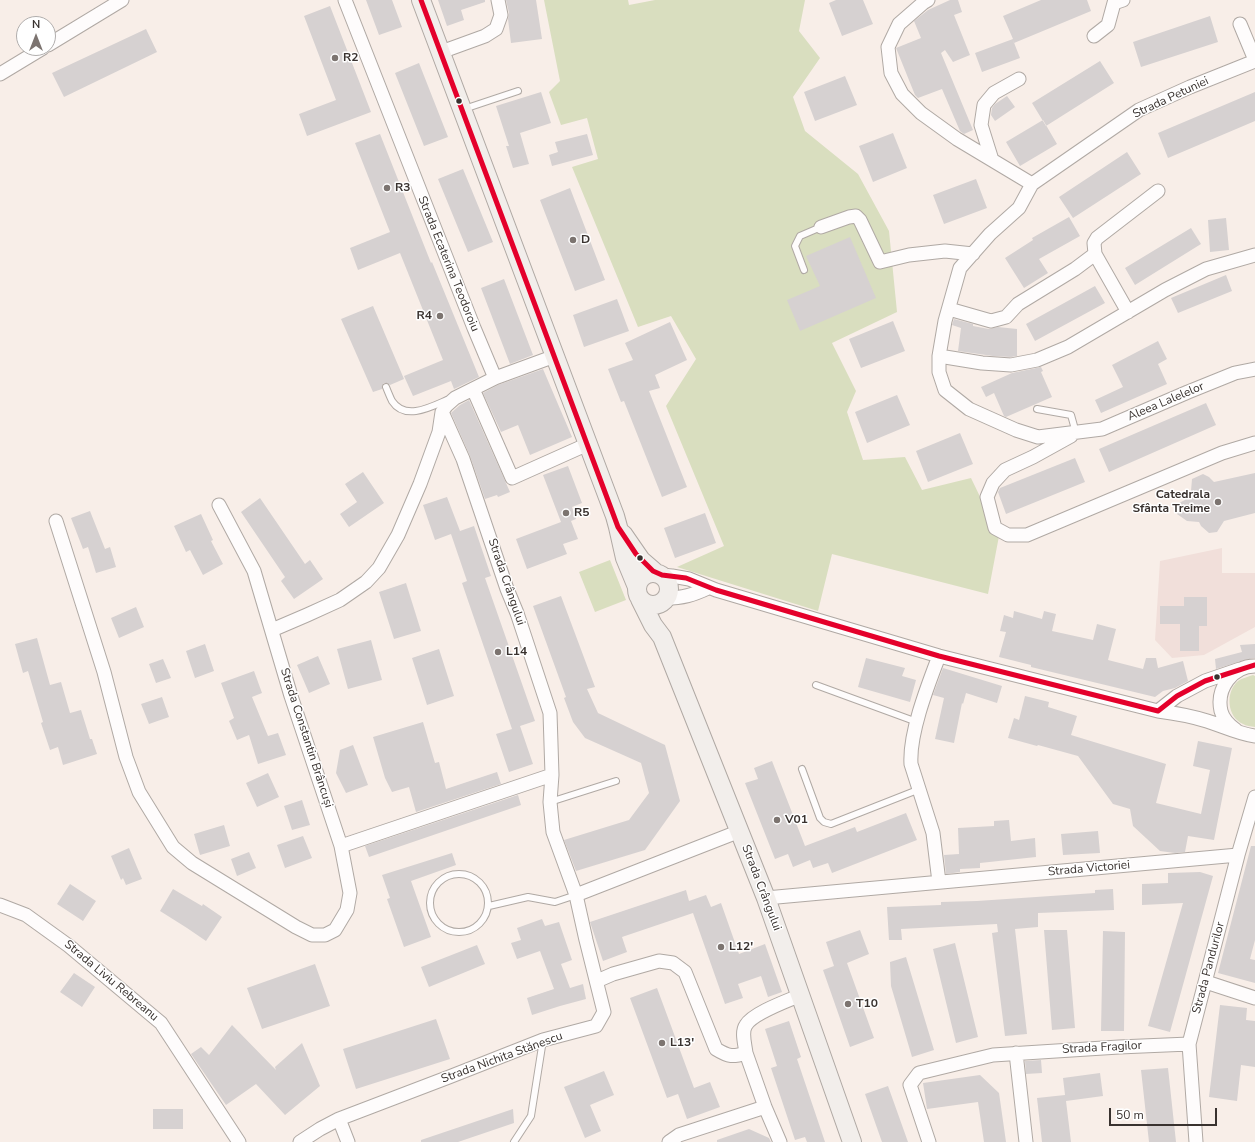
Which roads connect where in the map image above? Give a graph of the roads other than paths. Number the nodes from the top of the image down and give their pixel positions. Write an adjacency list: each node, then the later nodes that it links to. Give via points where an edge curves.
1 (122, 0): 9 (street)
2 (345, 0): 30 (street, Strada Ecaterina Teodoroiu)
3 (421, 0): 10 (main road)
4 (498, 0): 10 (street, via 501,15 496,29 485,36)
5 (928, 0): 17 (street, via 899,24 888,47 892,73 902,94 921,113)
6 (1123, 0): 8 (street, via 1114,3 1108,25)
7 (1240, 24): 12 (street)
8 (1094, 36)
9 (56, 40)
10 (441, 52): 16 (main road)
11 (30, 56): 13 (street)
12 (1255, 61): 18 (street, Strada Petuniei, via 1139,110)
13 (0, 74)
14 (1019, 78): 17 (street, via 994,93 984,105 981,125)
15 (518, 90): 16 (lane)
16 (462, 109): 27 (main road)
17 (992, 160): 18 (street)
18 (1032, 184): 21 (street, Aleea Lalelelor, via 1019,208 990,234)
19 (1158, 191): 22 (street, via 1097,238 1094,243)
20 (821, 227): 21 (street, via 856,216 880,262 909,255 945,251); 24 (lane, via 800,236 795,246)
21 (973, 254): 25 (street, Aleea Lalelelor, via 960,268)
22 (1095, 254): 25 (street, via 1076,269 1018,304 1006,317 991,321); 26 (street)
23 (1255, 255): 26 (street, via 1206,269)
24 (804, 270)
25 (949, 308): 28 (street, Aleea Lalelelor)
26 (1128, 312): 28 (street, via 1068,347 1038,360 1011,365)
27 (555, 356): 30 (street); 37 (main road)
28 (939, 356): 35 (street, Aleea Lalelelor, via 939,372 945,390 976,413 1038,437)
29 (1255, 369): 35 (street, Aleea Lalelelor, via 1235,373 1102,429)
30 (495, 378): 32 (street)
31 (386, 387): 32 (lane, via 393,403 408,411 420,411)
32 (473, 389): 34 (street, via 455,398); 37 (street, via 512,478)
33 (1037, 409): 35 (lane, via 1071,415)
34 (442, 412): 45 (street, via 439,432 420,484 398,535 379,568 366,582 340,600); 56 (street, Strada Crângului, via 465,466 550,713)
35 (1076, 433): 36 (street, via 1005,470 993,483 988,497 994,528 1008,535 1027,535 1222,453)
36 (1255, 443)
37 (588, 444): 40 (main road)
38 (219, 505): 45 (street, Strada Constantin Brâncuși, via 254,571)
39 (56, 521): 62 (street, Strada Constantin Brâncuși, via 104,672 126,757 139,792 173,847 192,863 296,927 312,935 324,935 335,930 347,910 350,893)
40 (618, 527): 41 (main road, via 641,560); 43 (main road, via 625,558)
41 (659, 574): 42 (street, via 689,579); 43 (main road, via 652,573 640,579); 44 (main road, via 667,581 669,590)
42 (708, 588): 44 (street, via 695,594); 47 (street)
43 (638, 593): 44 (main road, via 648,605); 46 (main road, Strada Crângului, via 653,625)
44 (665, 600): 46 (main road, Strada Crângului)
45 (272, 630): 62 (street, Strada Constantin Brâncuși)
46 (662, 637): 61 (main road, Strada Crângului)
47 (940, 656): 51 (street); 52 (street)
48 (1254, 666): 49 (street)
49 (1240, 669): 51 (street, via 1205,681 1177,696); 53 (street, via 1230,676 1222,687 1220,699 1221,712 1227,723)
50 (816, 685): 52 (lane)
51 (1158, 711): 53 (street, via 1175,713)
52 (917, 722): 58 (street, via 911,756)
53 (1237, 732): 54 (street)
54 (1255, 736)
55 (802, 769): 58 (lane, via 820,818 831,824)
56 (552, 775): 60 (street, Strada Crângului); 62 (street)
57 (616, 781): 60 (lane)
58 (920, 789): 64 (street, via 933,833)
59 (1255, 797): 63 (street, Strada Pandurilor)
60 (550, 802): 65 (street, Strada Nichita Stănescu, via 553,832)
61 (740, 831): 65 (street); 66 (main road, Strada Crângului)
62 (341, 846)
63 (1238, 856): 64 (street, Strada Victoriei); 70 (street, Strada Pandurilor)
64 (939, 882): 66 (street, Strada Victoriei)
65 (576, 895): 68 (lane, via 555,902 528,897); 69 (street, Strada Nichita Stănescu)
66 (766, 898): 71 (main road, Strada Crângului)
67 (0, 905): 79 (street, Strada Liviu Rebreanu, via 26,915 69,946 161,1023)
68 (489, 906): 68 (lane, via 485,888 471,876 465,875 453,874 437,883 429,900 433,918 447,930 465,932 481,923)
69 (597, 981): 73 (street, Strada Nichita Stănescu, via 604,1012 596,1026); 75 (street, via 659,961 673,963 685,972 716,1049 734,1057)
70 (1206, 982): 72 (street); 74 (street, Strada Pandurilor)
71 (800, 995): 75 (street, via 757,1014 746,1025); 85 (main road, Strada Crângului)
72 (1255, 998)
73 (543, 1040): 78 (street, Strada Nichita Stănescu); 82 (lane, via 532,1116)
74 (1189, 1044): 76 (street, Strada Fragilor); 88 (street, Strada Pandurilor)
75 (746, 1053): 77 (street)
76 (1016, 1053): 86 (street, Strada Fragilor, via 919,1073 910,1085); 87 (street)
77 (765, 1107): 83 (street, via 679,1135); 84 (street)
78 (339, 1119): 80 (street, Strada Nichita Stănescu); 81 (street)
79 (239, 1142)
80 (300, 1142)
81 (348, 1142)
82 (514, 1142)
83 (669, 1142)
84 (780, 1142)
85 (852, 1142)
86 (929, 1142)
87 (1026, 1142)
88 (1196, 1142)

